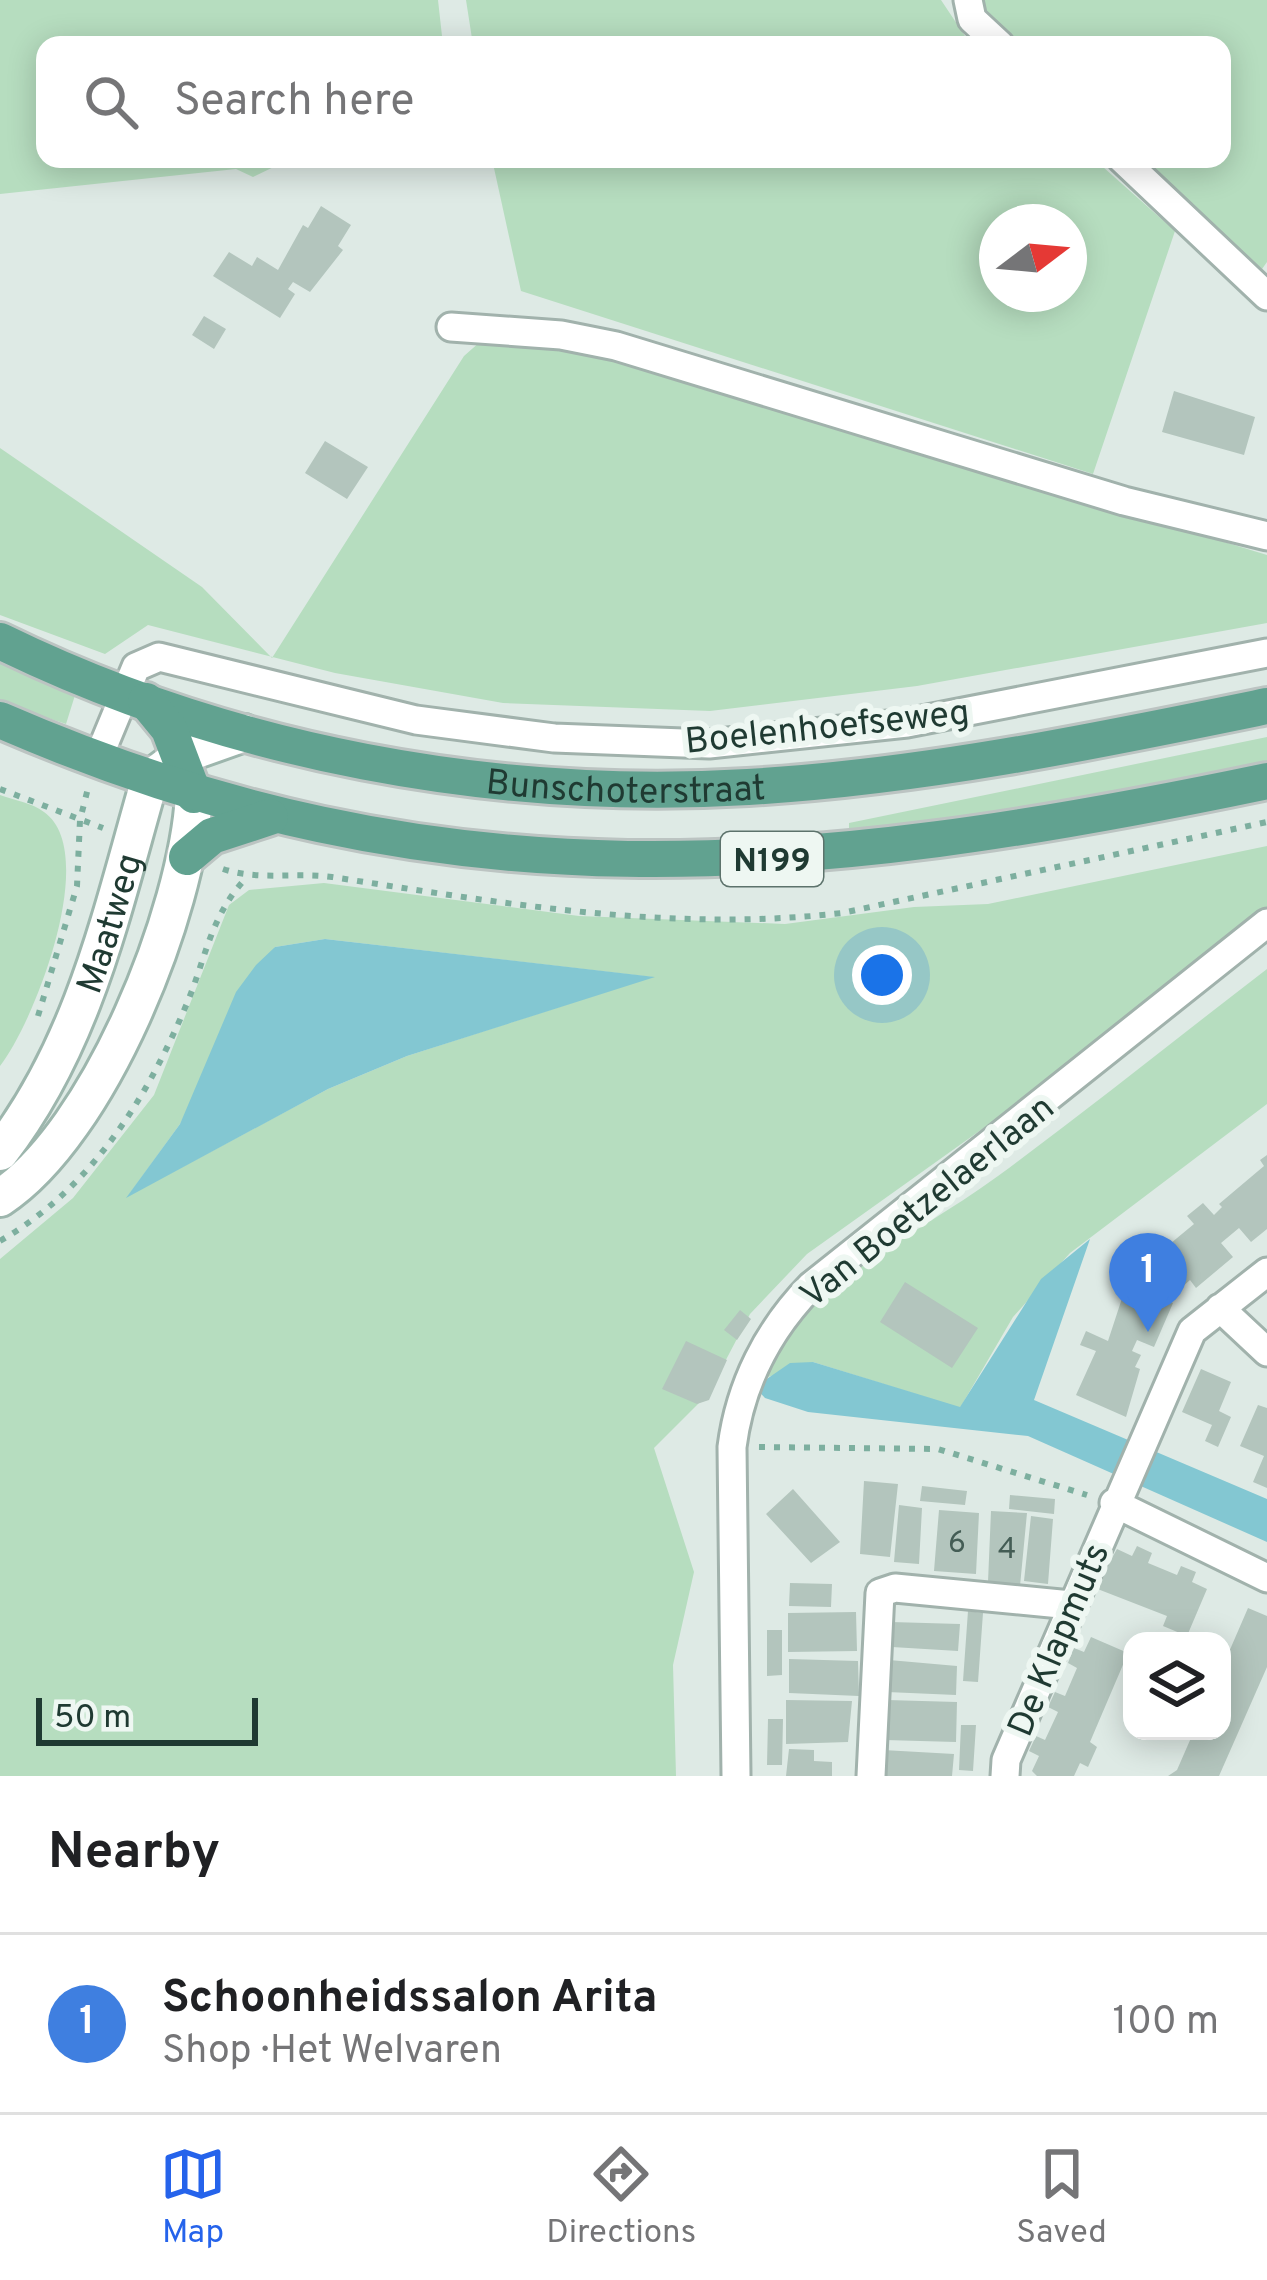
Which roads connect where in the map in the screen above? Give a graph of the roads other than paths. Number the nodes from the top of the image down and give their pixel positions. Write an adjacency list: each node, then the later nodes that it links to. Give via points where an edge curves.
1 (968, 0): 2 (street, via 972,19)
2 (990, 36)
3 (1132, 168): 4 (street)
4 (1267, 296)
5 (451, 327): 6 (street, via 616,346 1124,501)
6 (1267, 536)
7 (0, 640): 9 (main road, Bunschoterstraat / N199)
8 (1267, 653): 9 (street, Boelenhoefseweg, via 907,723 709,744 554,738 416,720 159,657 136,667)
9 (134, 697): 12 (main road, Bunschoterstraat / N199); 13 (main road); 14 (street)
10 (1267, 706): 12 (main road, Bunschoterstraat / N199, via 985,761 701,789 528,784)
11 (0, 720): 14 (main road, Bunschoterstraat / N199)
12 (244, 733): 13 (main road)
13 (182, 755): 15 (main road); 17 (main road)
14 (97, 761): 15 (main road, Bunschoterstraat / N199)
15 (150, 779): 17 (main road, Bunschoterstraat / N199); 21 (main road, Maatweg, via 82,1008 58,1063)
16 (1267, 781): 18 (main road, Bunschoterstraat / N199, via 998,832 714,862 521,856)
17 (194, 794): 18 (main road, Bunschoterstraat / N199); 19 (main road, Maatweg)
18 (274, 816): 19 (main road, via 212,836)
19 (187, 857): 22 (main road, Maatweg, via 123,1039 83,1112 45,1161)
20 (1267, 923): 29 (street, Van Boetzelaerlaan, via 812,1286 782,1320 738,1406 731,1447)
21 (0, 1151)
22 (0, 1198)
23 (1267, 1272): 24 (street, De Klapmuts)
24 (1220, 1308): 25 (street); 26 (street, De Klapmuts, via 1192,1331)
25 (1267, 1352)
26 (1114, 1503): 27 (street); 28 (street, De Klapmuts)
27 (1267, 1578)
28 (1072, 1604): 30 (street, via 880,1593); 31 (street, De Klapmuts)
29 (736, 1776)
30 (872, 1776)
31 (1005, 1776)

